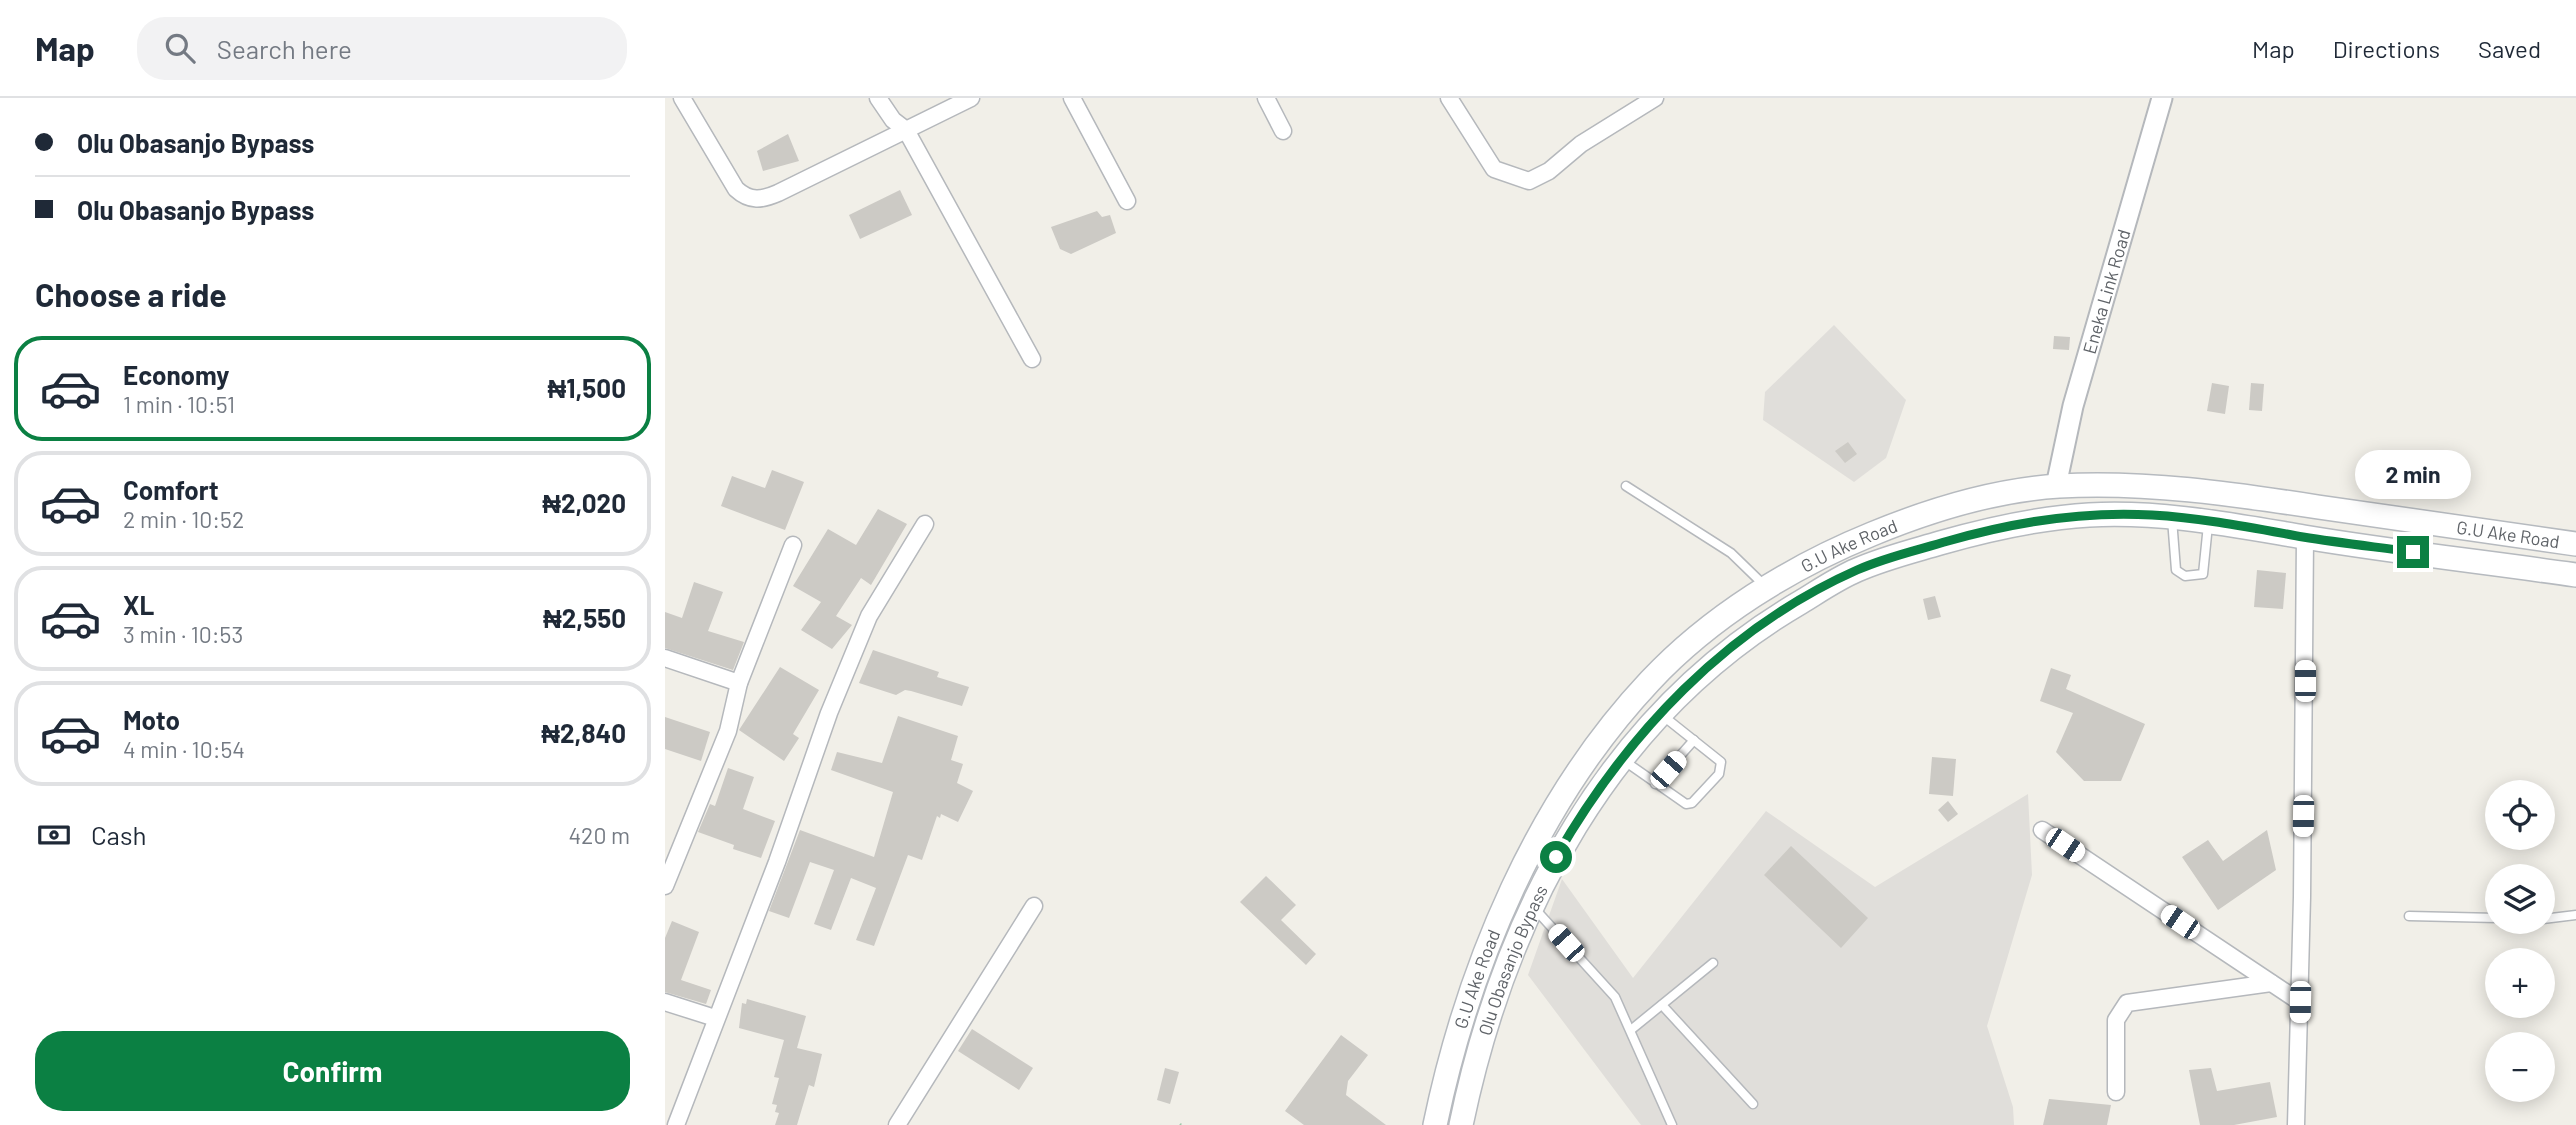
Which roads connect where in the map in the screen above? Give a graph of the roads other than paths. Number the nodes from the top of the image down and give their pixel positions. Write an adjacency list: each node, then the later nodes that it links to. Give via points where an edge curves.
1 (682, 98): 9 (street, via 736,189 756,200)
2 (878, 98): 9 (street)
3 (971, 98): 9 (street)
4 (1072, 98): 11 (street)
5 (1266, 98): 10 (street)
6 (1449, 98): 7 (street, via 1494,169 1529,181)
7 (1655, 98)
8 (2158, 99): 14 (street, Eneka Link Road, via 2076,394)
9 (906, 130): 12 (street)
10 (1283, 131)
11 (1127, 201)
12 (1032, 359)
13 (1626, 486): 22 (lane, via 1731,553)
14 (2056, 486): 19 (main road, G.U Ake Road, via 2192,490); 22 (main road, G.U Ake Road, via 1989,497 1900,523 1840,547)
15 (2172, 517): 16 (main road, Olu Obasanjo Bypass); 16 (lane, via 2176,570 2185,576 2203,574); 25 (main road, Olu Obasanjo Bypass, via 2088,515 2014,523 1858,570 1779,614 1737,644)
16 (2209, 520): 18 (main road, Olu Obasanjo Bypass)
17 (925, 524): 42 (street, via 869,616)
18 (2305, 537): 21 (main road, Olu Obasanjo Bypass); 40 (street)
19 (2576, 544)
20 (793, 545): 24 (street)
21 (2576, 575)
22 (1767, 588): 48 (main road, G.U Ake Road, via 1653,678 1613,722 1570,781 1485,955)
23 (665, 658): 24 (street)
24 (739, 683): 30 (street, via 728,731)
25 (1660, 713): 26 (lane); 27 (main road, Olu Obasanjo Bypass)
26 (1694, 740): 28 (lane); 28 (lane, via 1721,762 1719,774 1692,803 1686,804)
27 (1621, 759): 28 (lane); 32 (main road, Olu Obasanjo Bypass, via 1579,818)
28 (1655, 785)
29 (2042, 830): 38 (street)
30 (665, 886)
31 (1034, 906): 47 (street)
32 (1533, 906): 43 (lane, via 1615,997); 49 (main road, Olu Obasanjo Bypass, via 1489,1024)
33 (2576, 915): 36 (lane)
34 (2409, 916): 35 (lane)
35 (2485, 918)
36 (2555, 918)
37 (1713, 963): 41 (lane)
38 (2271, 983): 40 (street); 44 (street, via 2127,1003 2116,1020)
39 (665, 1002): 42 (street)
40 (2300, 1002): 51 (street)
41 (1662, 1004): 43 (lane); 45 (lane)
42 (715, 1018): 46 (street)
43 (1632, 1029): 50 (lane)
44 (2116, 1092)
45 (1753, 1104)
46 (676, 1125)
47 (897, 1125)
48 (1435, 1125)
49 (1461, 1125)
50 (1672, 1125)
51 (2296, 1125)

